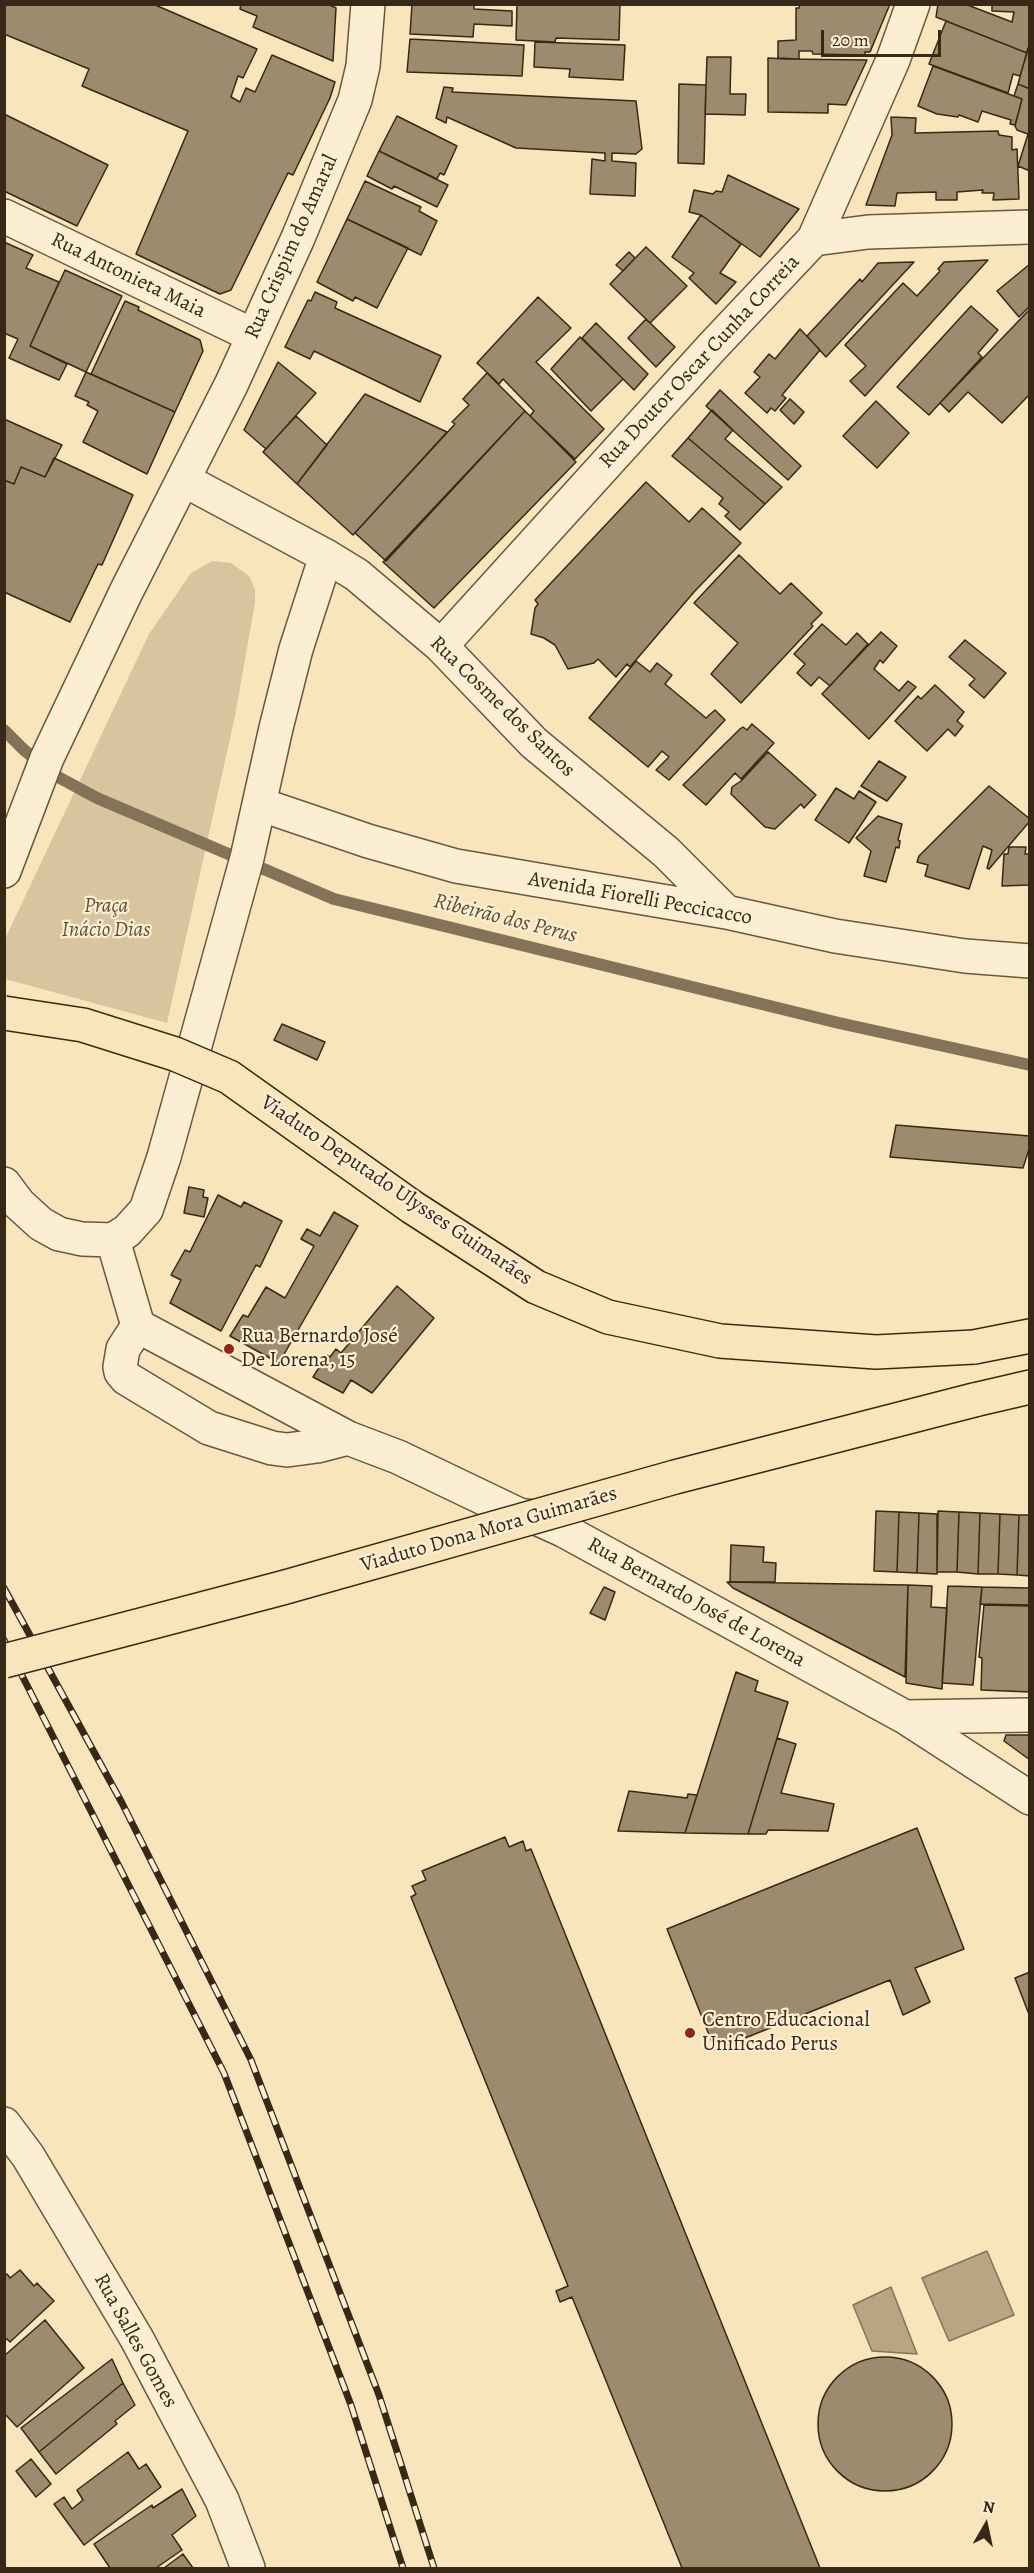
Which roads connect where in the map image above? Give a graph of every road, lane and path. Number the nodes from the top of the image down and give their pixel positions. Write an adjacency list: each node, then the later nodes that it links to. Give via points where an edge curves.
1 (368, 4): 6 (street, Rua Crispim do Amaral, via 356,100)
2 (913, 4): 5 (street, via 893,60)
3 (4, 216): 6 (street, Rua Antonieta Maia)
4 (1029, 227): 5 (street, Rua Doutor Oscar Cunha Correia, via 868,232)
5 (814, 238): 9 (street, Rua Doutor Oscar Cunha Correia)
6 (252, 335): 7 (street, Rua Crispim do Amaral)
7 (184, 480): 8 (street); 11 (street, via 47,758)
8 (326, 556): 9 (street, Rua Cosme dos Santos, via 357,575); 10 (street, via 296,649)
9 (441, 646): 12 (street, Rua Cosme dos Santos, via 534,743 666,852)
10 (257, 811): 12 (street, Avenida Fiorelli Peccicacco, via 456,867); 16 (street, via 146,1210)
11 (4, 871)
12 (726, 912): 13 (street, Avenida Fiorelli Peccicacco, via 835,936 965,956)
13 (1029, 961)
14 (4, 1013): 18 (main road, Viaduto Deputado Ulysses Guimarães, bridge, via 83,1025 175,1054 229,1077 412,1207 536,1287 608,1317 720,1341 876,1352 974,1347)
15 (4, 1184): 16 (street, via 19,1204 58,1234)
16 (113, 1240): 17 (street)
17 (138, 1326): 20 (street, Rua Bernardo José de Lorena); 20 (street, via 123,1349 121,1372 209,1428 287,1450)
18 (1029, 1336)
19 (1029, 1388): 21 (main road, Viaduto Dona Mora Guimarães, bridge, via 675,1477)
20 (348, 1438): 21 (street, Rua Bernardo José de Lorena, via 398,1457 519,1515)
21 (534, 1517): 22 (main road, Viaduto Dona Mora Guimarães, bridge); 24 (street, Rua Bernardo José de Lorena)
22 (4, 1661)
23 (1029, 1715): 24 (street)
24 (905, 1717): 25 (street, Rua Bernardo José de Lorena)
25 (1029, 1798)
26 (4, 2124): 27 (street, Rua Salles Gomes, via 28,2156 136,2339 222,2500)
27 (248, 2568)

